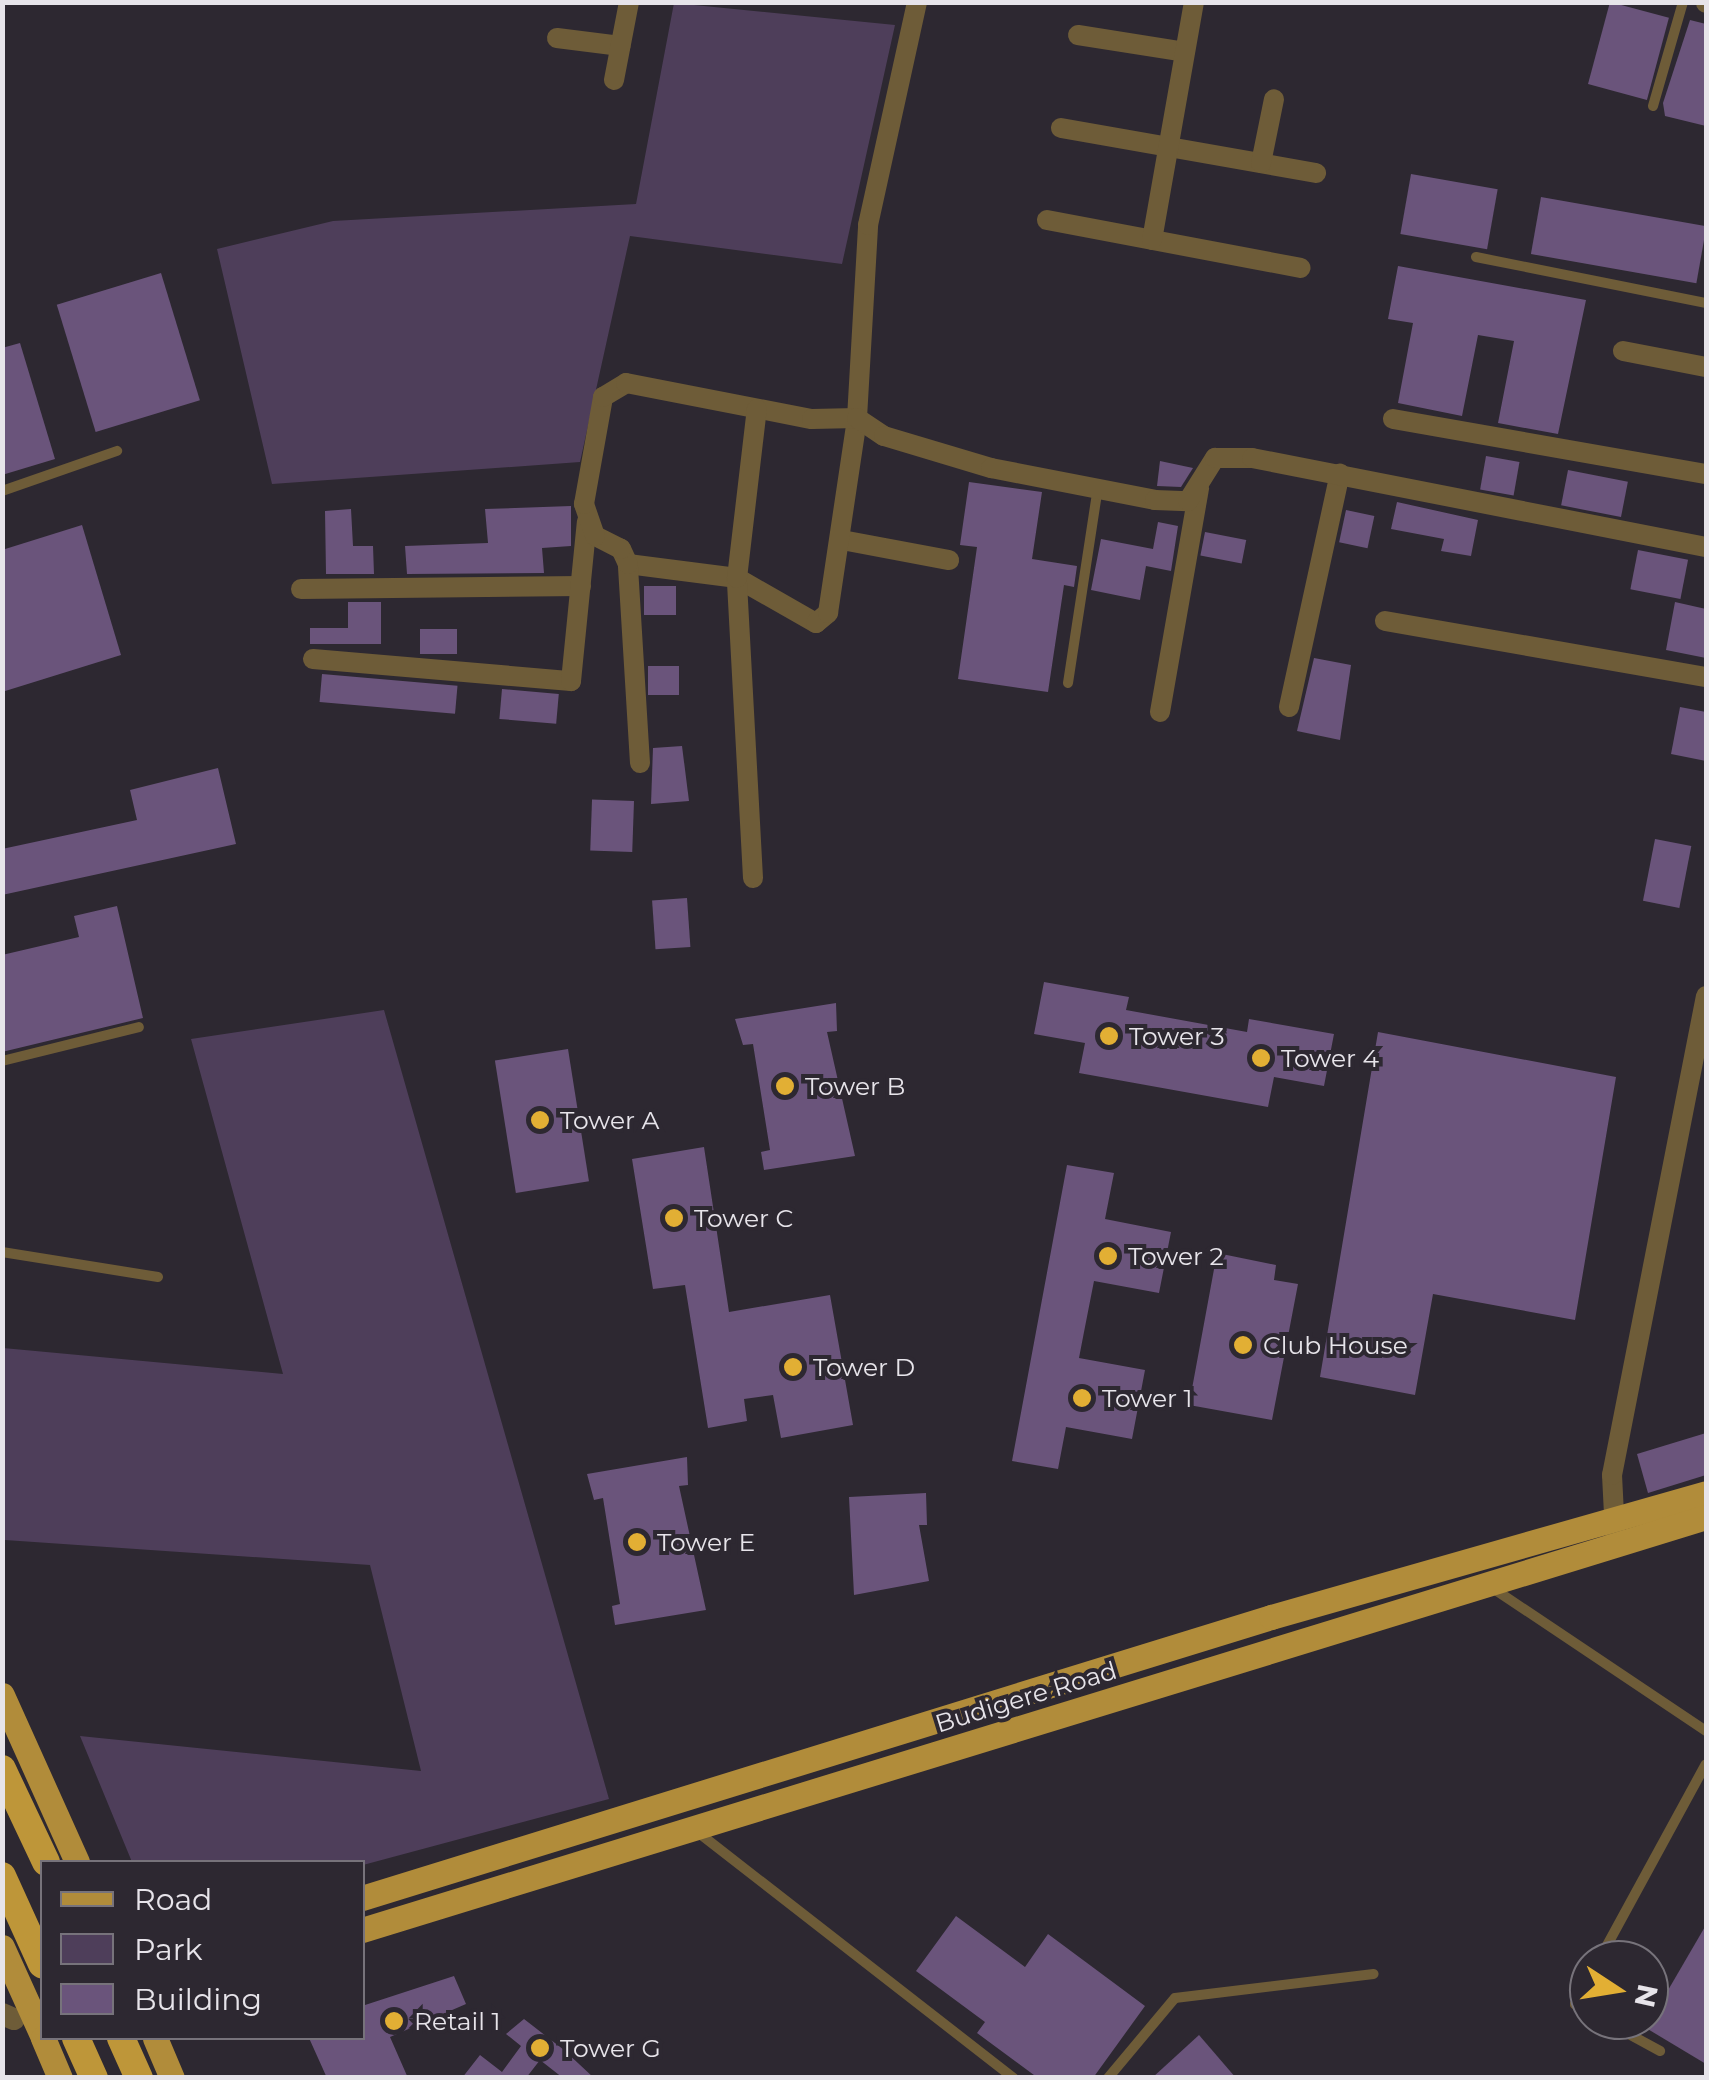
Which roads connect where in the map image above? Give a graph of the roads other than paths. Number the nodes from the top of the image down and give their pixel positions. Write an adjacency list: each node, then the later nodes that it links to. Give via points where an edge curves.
1 (629, 2): 7 (street)
2 (917, 2): 24 (street, via 868,225)
3 (1194, 2): 8 (street)
4 (1683, 2): 11 (lane)
5 (1078, 35): 8 (street)
6 (557, 38): 7 (street)
7 (620, 46): 9 (street)
8 (1185, 52): 13 (street)
9 (614, 80)
10 (1274, 99): 14 (street)
11 (1653, 106)
12 (1061, 128): 13 (street)
13 (1168, 147): 14 (street); 17 (street)
14 (1261, 163): 15 (street)
15 (1316, 172)
16 (1046, 220): 17 (street)
17 (1152, 240): 19 (street)
18 (1476, 257): 20 (lane)
19 (1300, 268)
20 (1706, 303)
21 (1622, 351): 22 (street)
22 (1706, 367)
23 (757, 408): 24 (street); 32 (street, via 612,388 596,422); 37 (street)
24 (857, 418): 30 (street, via 884,436 991,468); 33 (street)
25 (1393, 420): 28 (street)
26 (117, 451): 31 (lane)
27 (1340, 474): 29 (street, via 1224,456); 34 (street); 44 (street)
28 (1706, 474)
29 (1200, 483): 30 (street, via 1182,503); 45 (street)
30 (1098, 488): 43 (lane)
31 (2, 492)
32 (587, 522): 36 (street); 38 (street)
33 (842, 540): 35 (street); 37 (street, via 828,613 816,624)
34 (1706, 547)
35 (948, 560)
36 (628, 564): 37 (street); 46 (street)
37 (737, 578): 47 (street)
38 (581, 586): 39 (street); 41 (street, via 571,681)
39 (301, 589)
40 (1385, 622): 42 (street)
41 (313, 659)
42 (1706, 678)
43 (1068, 683)
44 (1289, 707)
45 (1160, 712)
46 (640, 763)
47 (753, 878)
48 (1706, 996): 55 (street, via 1612,1475)
49 (140, 1028): 50 (lane)
50 (2, 1061)
51 (2, 1252): 52 (lane)
52 (158, 1277)
53 (1706, 1493): 55 (main road, Budigere Road)
54 (1706, 1517): 55 (main road, Budigere Road)
55 (1615, 1534): 56 (main road, Budigere Road); 65 (main road, Budigere Road, via 1271,1617)
56 (1486, 1584): 58 (lane); 61 (main road, Budigere Road)
57 (2, 1695): 63 (main road)
58 (1706, 1731)
59 (1706, 1764): 67 (lane)
60 (2, 1769): 62 (highway)
61 (693, 1829): 66 (main road, Budigere Road); 82 (lane)
62 (45, 1860)
63 (77, 1860)
64 (2, 1876): 69 (highway)
65 (365, 1897)
66 (365, 1929)
67 (1611, 1940)
68 (2, 1947): 71 (main road)
69 (40, 1960)
70 (1374, 1974): 83 (lane, via 1175,1998)
71 (32, 2022)
72 (41, 2040): 78 (main road)
73 (77, 2040): 79 (highway)
74 (122, 2040): 80 (highway)
75 (156, 2040): 81 (main road)
76 (1640, 2040): 77 (lane)
77 (1660, 2051)
78 (60, 2078)
79 (94, 2078)
80 (140, 2078)
81 (172, 2078)
82 (1014, 2078)
83 (1108, 2078)

